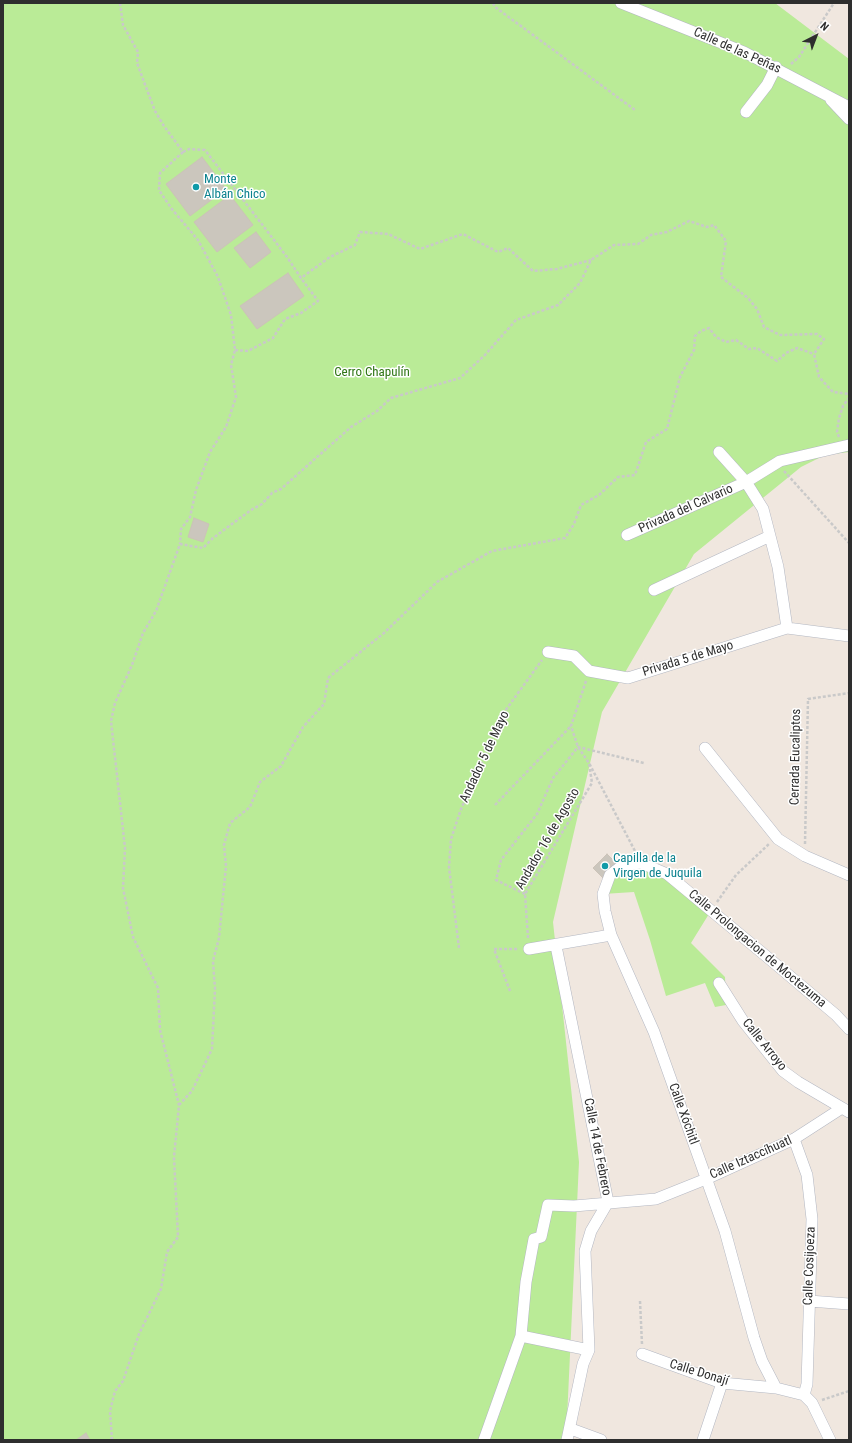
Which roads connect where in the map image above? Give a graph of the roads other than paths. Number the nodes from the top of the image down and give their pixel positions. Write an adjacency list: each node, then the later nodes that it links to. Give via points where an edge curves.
1 (621, 3): 2 (street, Calle de las Peñas)
2 (780, 69): 3 (street, Calle de las Peñas); 5 (street)
3 (823, 93): 4 (street, Calle de las Peñas); 6 (street)
4 (849, 106)
5 (746, 112)
6 (849, 119)
7 (846, 446): 9 (street, Privada del Calvario, via 776,463)
8 (718, 452): 9 (street)
9 (746, 482): 10 (street, Privada del Calvario); 11 (street, via 764,508)
10 (627, 535)
11 (770, 536): 12 (street); 13 (street, via 778,567)
12 (654, 590)
13 (787, 628): 14 (street); 15 (street, Privada 5 de Mayo, via 628,678 589,671 574,656)
14 (849, 636)
15 (548, 652)
16 (705, 748): 18 (street, via 778,839 805,856)
17 (641, 863): 19 (street, Calle Xóchitl, via 623,865 610,875 603,894); 23 (street, Calle Prolongacion de Moctezuma, via 667,874 712,909)
18 (849, 875)
19 (611, 935): 20 (street); 26 (street, Calle Xóchitl, via 654,1032)
20 (556, 946): 21 (street); 27 (street, Calle 14 de Febrero)
21 (529, 949)
22 (718, 983): 24 (street, Calle Arroyo, via 743,1021 783,1071)
23 (849, 1029)
24 (845, 1110): 25 (street, Calle Iztaccíhuatl)
25 (794, 1140): 26 (street, Calle Iztaccíhuatl); 28 (street, Calle Cosijoeza, via 807,1174 812,1219)
26 (706, 1179): 27 (street, Calle Iztaccíhuatl, via 656,1199); 34 (street, Calle Xóchitl, via 725,1231 762,1362)
27 (608, 1202): 30 (street, Calle Iztaccíhuatl, via 574,1206 548,1205 542,1237 534,1239 526,1282); 31 (street, Calle 14 de Febrero, via 591,1230 585,1251)
28 (810, 1301): 29 (street); 35 (street, Calle Cosijoeza)
29 (849, 1304)
30 (521, 1336): 31 (street); 37 (street)
31 (589, 1350): 36 (street, Calle 14 de Febrero)
32 (642, 1354): 33 (street, Calle Donají)
33 (722, 1383): 34 (street, Calle Donají); 40 (street)
34 (776, 1388): 35 (street, Calle Donají)
35 (808, 1399): 41 (street)
36 (571, 1429): 38 (street, Calle 14 de Febrero); 39 (street)
37 (484, 1440)
38 (568, 1440)
39 (601, 1440)
40 (703, 1440)
41 (830, 1440)

